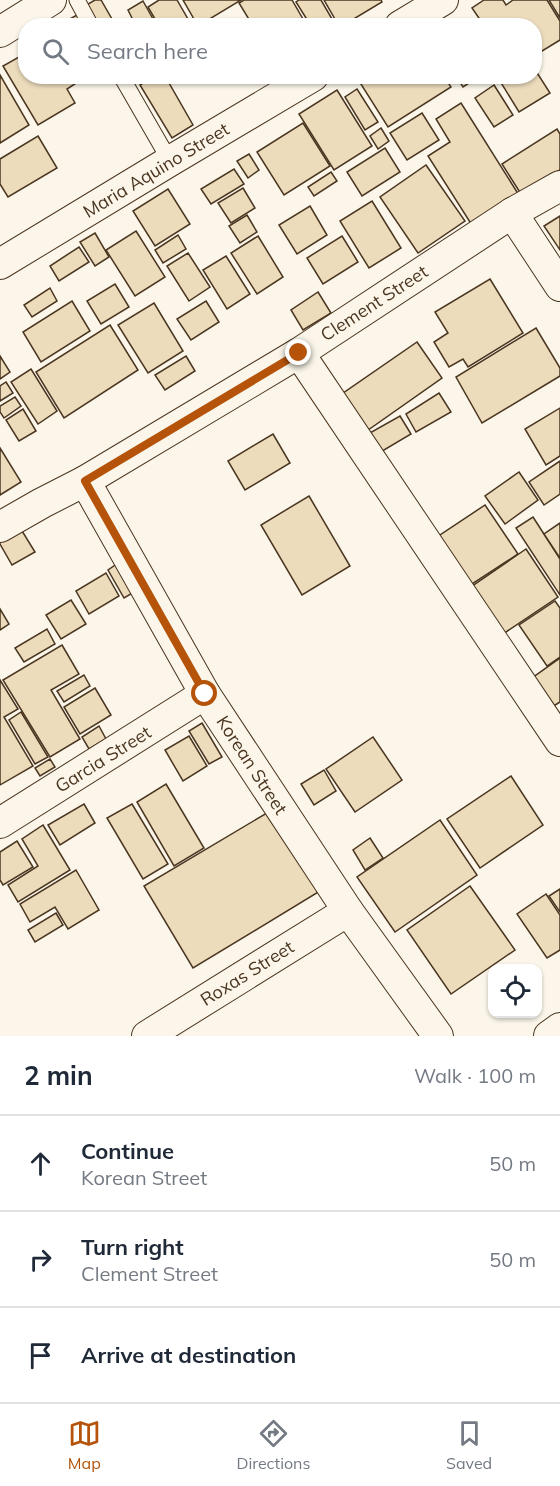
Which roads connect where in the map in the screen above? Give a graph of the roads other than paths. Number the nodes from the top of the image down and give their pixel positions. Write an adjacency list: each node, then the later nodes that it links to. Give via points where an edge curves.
1 (51, 0): 4 (street)
2 (77, 0): 5 (lane)
3 (443, 0): 6 (street)
4 (22, 18)
5 (87, 18)
6 (413, 18)
7 (18, 21): 8 (street)
8 (0, 32)
9 (126, 84): 11 (lane)
10 (300, 84): 11 (street, Maria Aquino Street)
11 (170, 161): 14 (street, Maria Aquino Street)
12 (560, 186): 13 (street, Clement Street)
13 (512, 213): 15 (street); 16 (street, Clement Street)
14 (0, 264)
15 (560, 286)
16 (299, 353): 17 (street, Clement Street); 20 (street)
17 (85, 481): 18 (street, Clement Street); 19 (street, Korean Street)
18 (0, 527)
19 (205, 694): 21 (street, Garcia Street); 22 (street, Korean Street)
20 (560, 741)
21 (0, 823)
22 (348, 911): 24 (street, Roxas Street); 25 (street, Korean Street)
23 (560, 1028): 26 (street)
24 (147, 1036)
25 (438, 1036)
26 (549, 1036)

